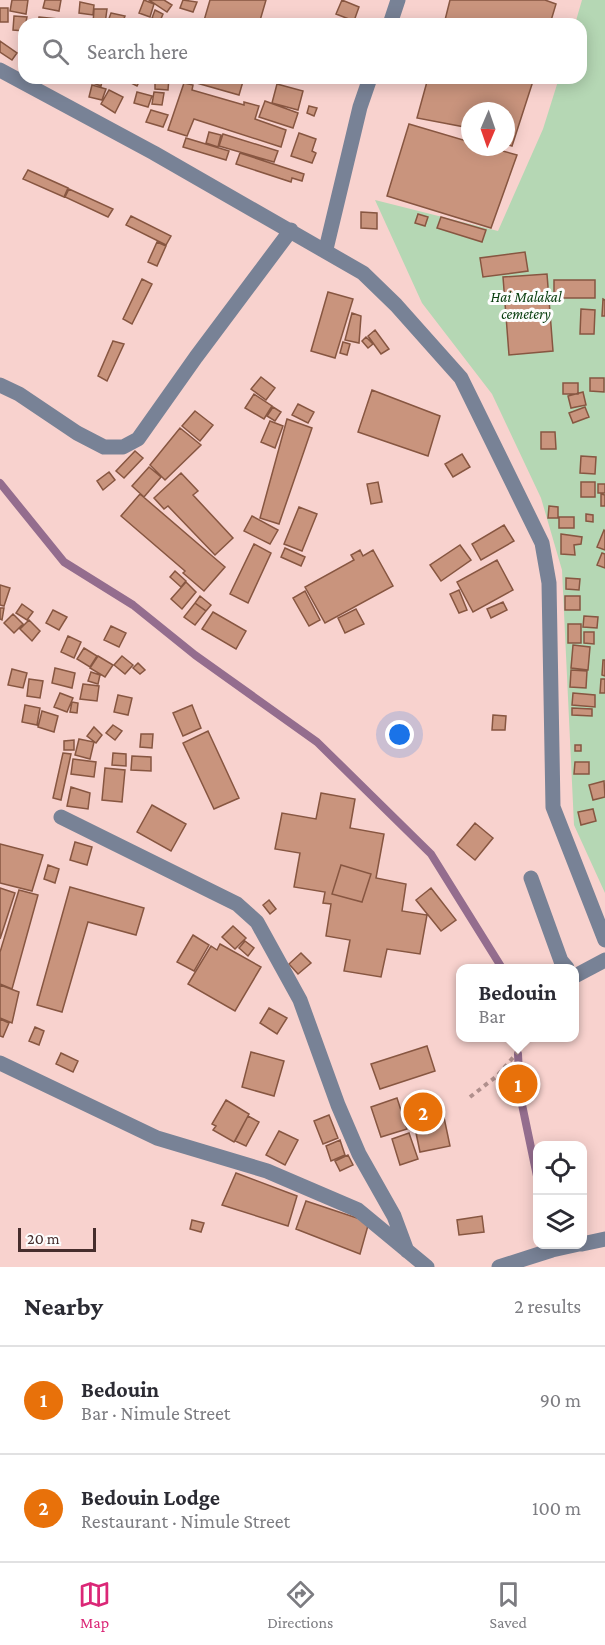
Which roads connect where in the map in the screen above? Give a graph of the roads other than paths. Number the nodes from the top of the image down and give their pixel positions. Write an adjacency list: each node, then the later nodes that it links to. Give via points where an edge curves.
1 (398, 0): 2 (street)
2 (392, 18)
3 (0, 70): 4 (street)
4 (18, 80)
5 (26, 84): 7 (street)
6 (368, 84): 8 (street)
7 (291, 230): 8 (street); 9 (street, via 138,439 131,443 104,447)
8 (326, 249): 12 (street, via 363,273 461,378 542,543 549,583 553,807)
9 (0, 385)
10 (61, 818): 20 (street, via 237,904 257,922 300,1000 338,1105 359,1154 394,1216)
11 (531, 878): 14 (street)
12 (605, 940)
13 (605, 960): 15 (street)
14 (563, 964)
15 (579, 974)
16 (0, 1063): 20 (street, via 157,1138 267,1171 358,1210)
17 (605, 1239): 18 (street)
18 (587, 1243)
19 (557, 1249): 22 (street)
20 (407, 1251): 21 (street)
21 (427, 1267)
22 (499, 1267)

